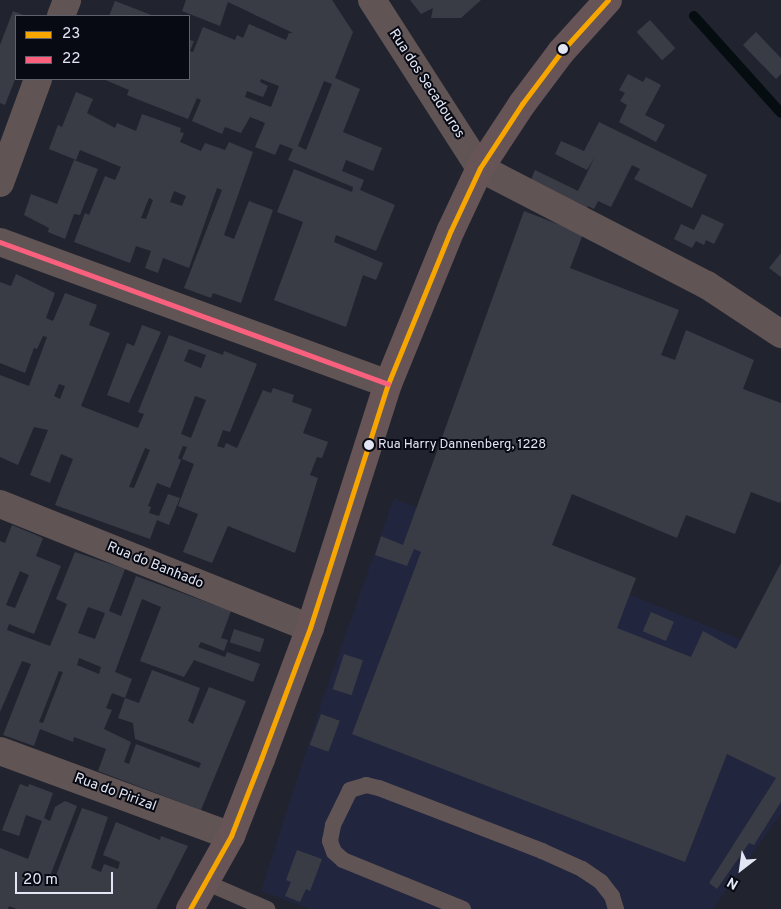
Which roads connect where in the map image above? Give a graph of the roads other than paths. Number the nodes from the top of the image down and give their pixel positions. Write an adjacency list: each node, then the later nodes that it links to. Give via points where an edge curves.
1 (67, 0): 4 (street)
2 (372, 0): 6 (street, Rua dos Secadouros)
3 (608, 0): 6 (main road, via 555,59)
4 (61, 15)
5 (38, 80): 7 (street)
6 (480, 168): 9 (street, via 707,285); 10 (main road, via 431,276)
7 (0, 183)
8 (0, 242): 10 (street)
9 (781, 334)
10 (388, 384): 12 (main road)
11 (0, 504): 12 (street, Rua do Banhado)
12 (310, 628): 14 (main road)
13 (0, 751): 14 (street, Rua do Pirizal)
14 (231, 836): 15 (main road)
15 (204, 882): 16 (main road); 17 (lane)
16 (190, 909)
17 (268, 909)
18 (463, 909): 19 (lane, via 342,860 334,852 330,841 333,825 350,790 366,785 379,788 558,858 601,882 612,896)
19 (616, 909)

